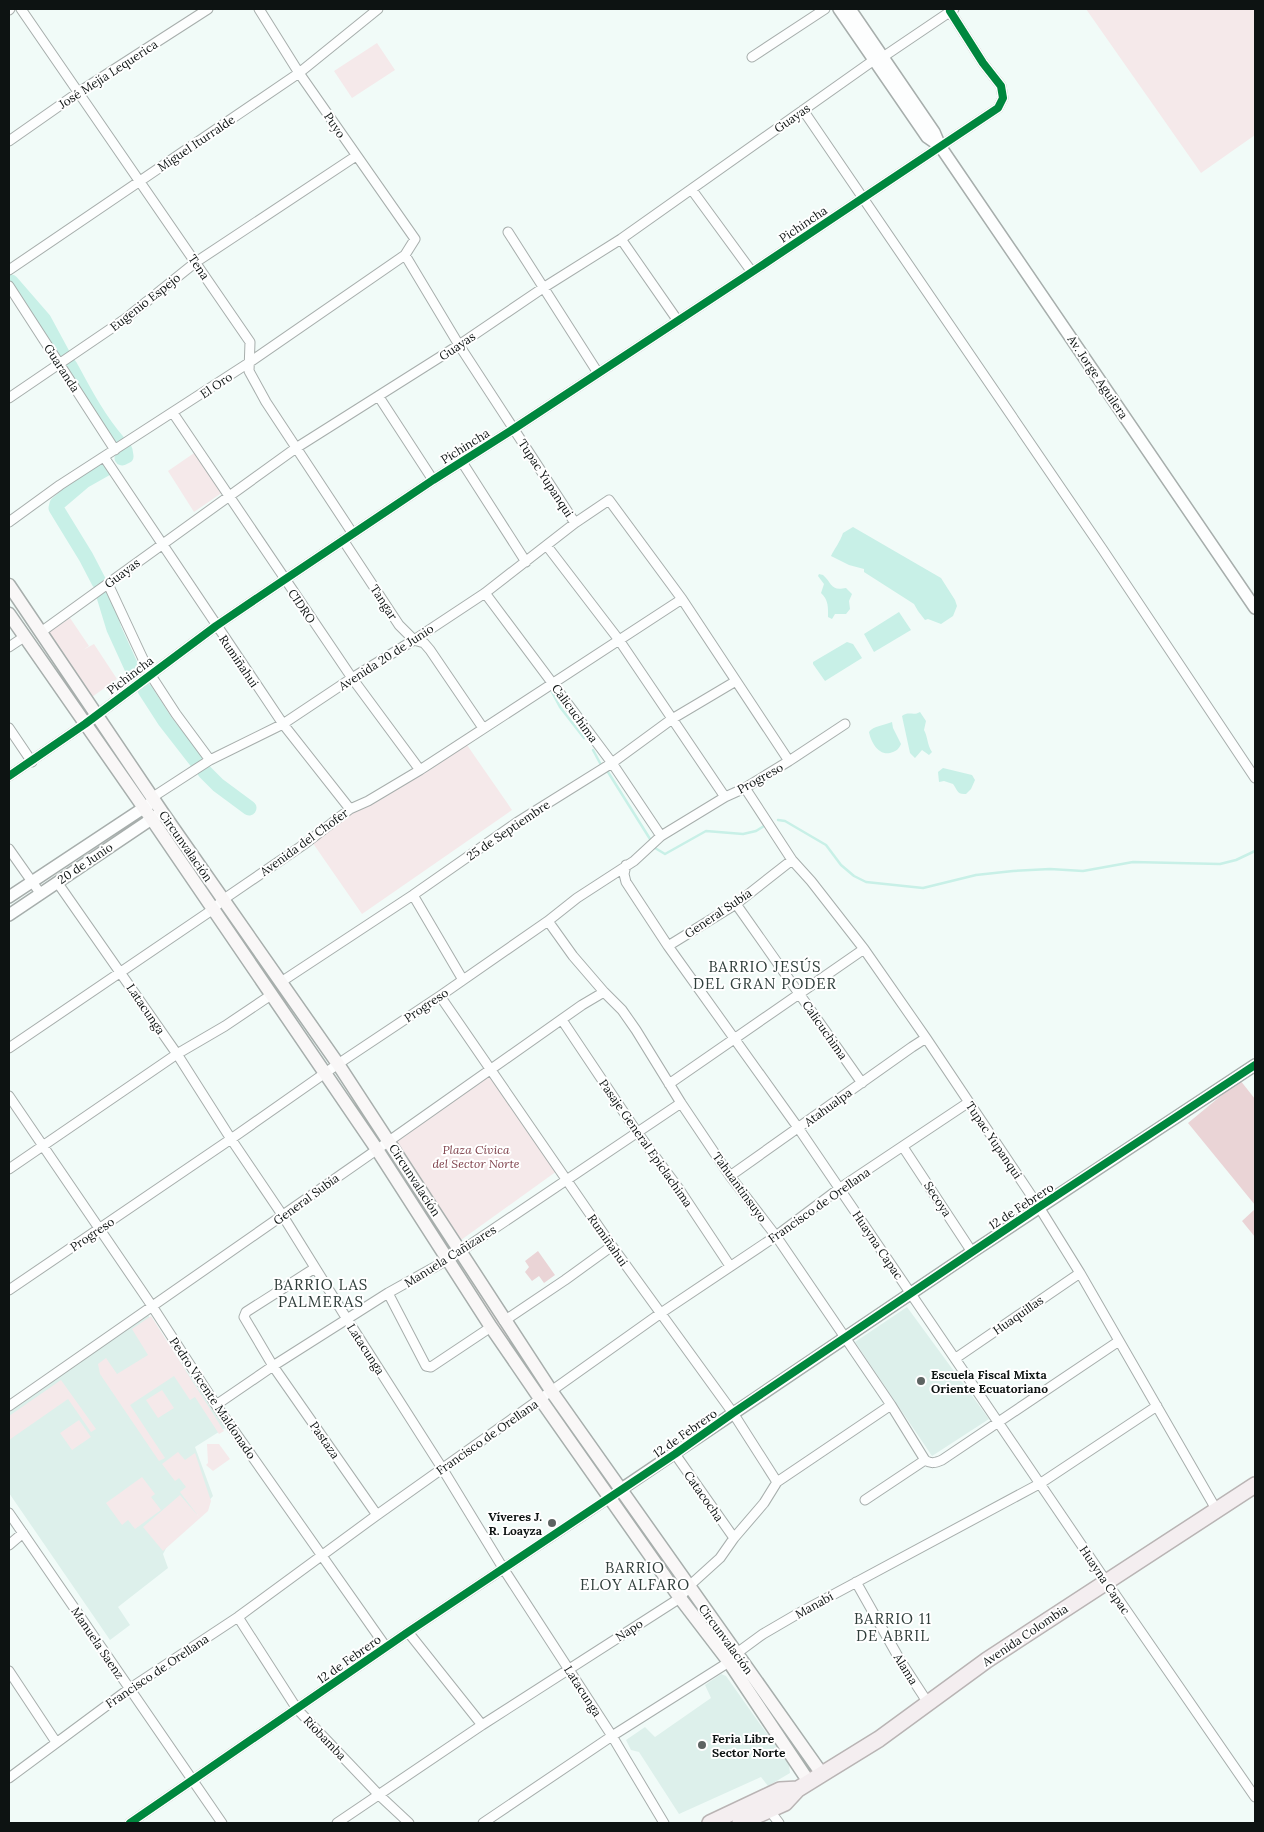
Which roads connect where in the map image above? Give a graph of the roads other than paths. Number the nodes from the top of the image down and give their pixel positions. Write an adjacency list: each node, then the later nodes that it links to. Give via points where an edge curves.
1 (21, 9): 12 (street, Tena)
2 (208, 9): 12 (street, José Mejía Lequerica)
3 (259, 9): 11 (street, Puyo)
4 (378, 9): 11 (street, Miguel Iturralde)
5 (825, 9): 9 (street)
6 (840, 9): 10 (street, Av. Jorge Aguilera)
7 (850, 9): 10 (street, Av. Jorge Aguilera)
8 (952, 10): 10 (street, Guayas); 15 (street, Pichincha, via 1003,94 998,108)
9 (752, 56)
10 (879, 58): 13 (street, Guayas); 15 (street, Av. Jorge Aguilera, via 926,137)
11 (299, 73): 16 (street, Puyo); 17 (street, Miguel Iturralde)
12 (79, 92): 14 (street, José Mejía Lequerica); 17 (street, Tena)
13 (803, 110): 18 (street, Guayas); 19 (street)
14 (9, 140)
15 (940, 146): 19 (street, Pichincha); 56 (street, Av. Jorge Aguilera)
16 (356, 156): 21 (street, Puyo); 24 (street, Eugenio Espejo)
17 (139, 181): 24 (street, Tena); 25 (street, Miguel Iturralde)
18 (692, 190): 22 (street, Guayas); 26 (street)
19 (862, 199): 26 (street, Pichincha); 81 (street)
20 (508, 232): 28 (street)
21 (415, 239): 23 (street, El Oro)
22 (621, 239): 28 (street, Guayas); 29 (street)
23 (405, 255): 30 (street, Tupac Yupanqui); 31 (street, El Oro)
24 (196, 262): 31 (street, Tena, via 250,342); 32 (street, Eugenio Espejo, via 125,319)
25 (9, 270)
26 (752, 272): 29 (street, Pichincha)
27 (9, 286): 32 (street, Guaranda)
28 (543, 288): 30 (street, Guayas); 33 (street)
29 (678, 321): 33 (street, Pichincha)
30 (459, 346): 34 (street, Guayas); 37 (street, Tupac Yupanqui)
31 (250, 362): 36 (street, El Oro); 38 (street, Tena, via 249,371)
32 (60, 364): 35 (street, Eugenio Espejo); 39 (street, Guaranda)
33 (598, 374): 37 (street, Pichincha)
34 (379, 397): 38 (street, Guayas); 42 (street)
35 (9, 398)
36 (173, 413): 39 (street, El Oro); 43 (street, CIDRO)
37 (515, 428): 41 (street, Pichincha); 45 (street, Tupac Yupanqui)
38 (296, 448): 43 (street, Guayas); 46 (street, Tena)
39 (115, 450): 40 (street, El Oro)
40 (104, 457): 44 (street, El Oro); 48 (street, Rumiñahui)
41 (462, 462): 42 (street, Pichincha); 50 (street)
42 (433, 480): 46 (street, Pichincha)
43 (228, 496): 48 (street, Guayas); 51 (street, CIDRO)
44 (9, 522)
45 (575, 522): 49 (street, Avenida 20 de Junio); 55 (street, Avenida 20 de Junio, via 609,500)
46 (353, 534): 47 (street, Pichincha)
47 (343, 540): 51 (street, Pichincha); 61 (street, Tangar, via 399,626)
48 (163, 543): 52 (street, Guayas); 58 (street, Rumiñahui)
49 (547, 546): 50 (street, Avenida 20 de Junio); 62 (street)
50 (526, 562): 54 (street, Avenida 20 de Junio)
51 (284, 580): 58 (street, Pichincha); 65 (street, CIDRO)
52 (108, 584): 59 (street, Guayas); 64 (street)
53 (9, 585): 59 (main road, Circunvalación)
54 (485, 593): 61 (street, Avenida 20 de Junio); 67 (street, Calicuchima)
55 (682, 599): 62 (street, Avenida del Chofer); 66 (street)
56 (1255, 608)
57 (9, 614): 60 (main road, Circunvalación)
58 (216, 626): 64 (street, Pichincha); 71 (street, Rumiñahui)
59 (41, 632): 68 (main road, Circunvalación)
60 (24, 637): 63 (street); 70 (main road, Circunvalación)
61 (414, 640): 65 (street, Avenida 20 de Junio); 74 (street, Tangar, via 424,643 430,650)
62 (618, 640): 67 (street, Avenida del Chofer); 69 (street)
63 (9, 647)
64 (150, 674): 68 (street, Pichincha); 75 (street)
65 (352, 678): 71 (street, Avenida 20 de Junio); 79 (street, CIDRO)
66 (736, 681): 69 (street, 25 de Septiembre); 76 (street)
67 (553, 682): 74 (street, Avenida del Chofer); 78 (street, Calicuchima)
68 (97, 714): 70 (street, Pichincha); 84 (main road, Circunvalación)
69 (672, 719): 78 (street, 25 de Septiembre); 83 (street)
70 (84, 724): 77 (street, Pichincha); 84 (main road, Circunvalación)
71 (283, 724): 75 (street, Avenida 20 de Junio); 85 (street, Rumiñahui)
72 (845, 724): 76 (street, Progreso)
73 (9, 728): 77 (street)
74 (483, 728): 79 (street, Avenida del Chofer)
75 (210, 760): 84 (street, Avenida 20 de Junio)
76 (789, 761): 82 (street, Progreso)
77 (32, 762): 80 (street, Pichincha)
78 (612, 763): 86 (street, Calicuchima); 95 (street, 25 de Septiembre, via 516,823)
79 (420, 770): 85 (street, Avenida del Chofer, via 368,802)
80 (9, 776)
81 (1255, 778)
82 (745, 788): 83 (street, Progreso); 88 (street, Tupac Yupanqui)
83 (725, 797): 86 (street, Progreso)
84 (153, 807): 91 (street, 20 de Junio); 92 (street, 20 de Junio); 97 (main road, Circunvalación); 99 (main road, Circunvalación)
85 (350, 809): 97 (street, Avenida del Chofer)
86 (661, 836): 89 (street, Progreso)
87 (9, 849): 91 (street)
88 (792, 860): 98 (street, General Subía); 103 (street, Tupac Yupanqui)
89 (626, 865): 90 (street, Progreso); 93 (street)
90 (606, 879): 93 (street); 101 (street, Progreso)
91 (32, 881): 94 (street); 96 (street, 20 de Junio)
92 (57, 882): 94 (street, 20 de Junio); 104 (street, Latacunga)
93 (626, 882): 102 (street, Huayna Capac)
94 (40, 894): 100 (street, 20 de Junio)
95 (413, 895): 105 (street); 106 (street, 25 de Septiembre)
96 (9, 897)
97 (224, 899): 99 (street, Avenida del Chofer); 106 (main road, Circunvalación)
98 (736, 904): 102 (street, General Subía); 108 (street, Calicuchima)
99 (212, 910): 104 (street, Avenida del Chofer); 109 (main road, Circunvalación)
100 (9, 915)
101 (548, 921): 105 (street, Progreso); 107 (street, Tahuantinsuyo)
102 (668, 946): 113 (street, Huayna Capac)
103 (864, 949): 108 (street); 112 (street, Tupac Yupanqui)
104 (121, 972): 114 (street, Avenida del Chofer); 115 (street, Latacunga)
105 (463, 980): 110 (street, Progreso)
106 (281, 982): 116 (main road, Circunvalación)
107 (604, 992): 111 (street, General Subía); 121 (street, Tahuantinsuyo, via 622,1010)
108 (800, 994): 113 (street); 120 (street, Calicuchima)
109 (271, 995): 115 (street); 119 (main road, Circunvalación)
110 (440, 996): 116 (street, Progreso); 118 (street, Rumiñahui)
111 (562, 1020): 118 (street, General Subía); 126 (street, Pasaje General Epiclachima)
112 (926, 1038): 120 (street, Atahualpa); 123 (street, Tupac Yupanqui)
113 (735, 1040): 121 (street); 125 (street, Huayna Capac)
114 (9, 1048)
115 (177, 1054): 127 (street, Latacunga); 129 (street)
116 (338, 1064): 119 (street, Progreso); 128 (main road, Circunvalación)
117 (1255, 1064): 136 (street, 12 de Febrero)
118 (491, 1070): 128 (street, General Subía); 134 (street, Rumiñahui)
119 (325, 1073): 127 (street, Progreso); 131 (main road, Circunvalación)
120 (862, 1083): 125 (street, Atahualpa)
121 (669, 1084): 124 (street, Tahuantinsuyo)
122 (9, 1096): 129 (street, Pedro Vicente Maldonado)
123 (969, 1102): 130 (street, Francisco de Orellana); 136 (street, Tupac Yupanqui)
124 (681, 1103): 126 (street, Manuela Cañizares); 133 (street, Tahuantinsuyo)
125 (799, 1128): 133 (street, Atahualpa); 135 (street, Huayna Capac)
126 (637, 1132): 134 (street, Manuela Cañizares); 144 (street, Pasaje General Epiclachima)
127 (231, 1139): 137 (street, Latacunga); 138 (street, Progreso)
128 (388, 1140): 131 (street, General Subía); 141 (main road, Circunvalación)
129 (43, 1146): 132 (street); 138 (street, Pedro Vicente Maldonado)
130 (903, 1147): 135 (street, Francisco de Orellana); 142 (street, Secoya)
131 (376, 1148): 137 (street, General Subía); 143 (main road, Circunvalación)
132 (9, 1169)
133 (730, 1176): 139 (street, Tahuantinsuyo)
134 (566, 1179): 140 (street, Rumiñahui); 141 (street, Manuela Cañizares)
135 (840, 1188): 139 (street, Francisco de Orellana); 149 (street, Huayna Capac)
136 (1039, 1207): 142 (street, 12 de Febrero); 146 (street, Tupac Yupanqui)
137 (284, 1216): 145 (street, Latacunga); 150 (street, General Subía)
138 (100, 1229): 147 (street, Progreso); 150 (street, Pedro Vicente Maldonado)
139 (776, 1236): 144 (street, Francisco de Orellana); 155 (street, Tahuantinsuyo)
140 (612, 1246): 151 (street, Rumiñahui); 153 (street)
141 (460, 1251): 143 (street, Manuela Cañizares); 153 (main road, Circunvalación)
142 (972, 1252): 149 (street, 12 de Febrero)
143 (449, 1259): 148 (street, Manuela Cañizares); 154 (main road, Circunvalación)
144 (730, 1266): 151 (street, Francisco de Orellana)
145 (316, 1268): 152 (street, Latacunga); 158 (street, Pastaza, via 246,1312 247,1323)
146 (1080, 1272): 156 (street, Tupac Yupanqui); 157 (street, Huaquillas)
147 (9, 1290)
148 (388, 1293): 152 (street, Manuela Cañizares); 154 (street, via 426,1366 431,1367)
149 (911, 1294): 155 (street, 12 de Febrero); 157 (street, Huayna Capac)
150 (152, 1306): 161 (street, Pedro Vicente Maldonado); 163 (street, General Subía)
151 (661, 1313): 159 (street, Francisco de Orellana); 165 (street, Rumiñahui)
152 (347, 1319): 158 (street, Manuela Cañizares); 169 (street, Latacunga)
153 (504, 1321): 159 (main road, Circunvalación)
154 (491, 1326): 160 (main road, Circunvalación)
155 (846, 1338): 162 (street, Tahuantinsuyo); 165 (street, 12 de Febrero)
156 (1119, 1340): 164 (street, Tupac Yupanqui); 166 (street)
157 (956, 1358): 166 (street, Huayna Capac)
158 (273, 1366): 161 (street, Manuela Cañizares); 178 (street, Pastaza)
159 (552, 1392): 160 (street, Francisco de Orellana); 173 (main road, Circunvalación)
160 (541, 1400): 169 (street, Francisco de Orellana); 174 (main road, Circunvalación)
161 (216, 1405): 182 (street, Pedro Vicente Maldonado)
162 (891, 1405): 168 (street, Tahuantinsuyo); 170 (street, Napo)
163 (9, 1406)
164 (1157, 1406): 171 (street, Manabí); 176 (street, Tupac Yupanqui)
165 (733, 1413): 167 (street, 12 de Febrero); 170 (street, Rumiñahui)
166 (998, 1422): 168 (street, via 942,1460 936,1463); 171 (street, Huayna Capac)
167 (675, 1454): 173 (street, 12 de Febrero); 180 (street, Catacocha)
168 (925, 1460): 175 (street)
169 (442, 1468): 178 (street, Francisco de Orellana); 183 (street, Latacunga)
170 (777, 1482): 180 (street, Napo)
171 (1041, 1484): 184 (street, Huayna Capac); 185 (street, Manabí)
172 (1255, 1485): 176 (main road, Avenida Colombia)
173 (620, 1490): 174 (street, 12 de Febrero); 186 (main road, Circunvalación)
174 (608, 1498): 183 (street, 12 de Febrero); 187 (main road, Circunvalación)
175 (865, 1500)
176 (1216, 1509): 184 (main road, Avenida Colombia)
177 (9, 1513): 179 (street, Manuela Saenz)
178 (377, 1515): 182 (street, Francisco de Orellana)
179 (23, 1533): 181 (street); 194 (street, Manuela Saenz)
180 (734, 1538): 186 (street, Napo, via 720,1558)
181 (9, 1545)
182 (323, 1556): 188 (street, Francisco de Orellana); 190 (street, Pedro Vicente Maldonado)
183 (503, 1568): 189 (street, 12 de Febrero); 192 (street, Latacunga)
184 (1106, 1581): 195 (main road, Avenida Colombia); 205 (street, Huayna Capac)
185 (856, 1582): 191 (street, Manabí, via 763,1634); 195 (street, Alama)
186 (688, 1587): 187 (street, Napo); 191 (main road, Circunvalación)
187 (680, 1598): 191 (main road, Circunvalación); 192 (street, Napo)
188 (238, 1617): 194 (street, Francisco de Orellana); 196 (street, Riobamba)
189 (408, 1632): 190 (street, 12 de Febrero); 197 (street)
190 (386, 1647): 196 (street, 12 de Febrero)
191 (733, 1657): 198 (street, Manabí); 200 (main road, Circunvalación); 203 (main road, Circunvalación)
192 (569, 1669): 197 (street, Napo); 198 (street, Latacunga)
193 (9, 1671): 199 (street)
194 (129, 1688): 199 (street, Francisco de Orellana); 202 (street, Manuela Saenz)
195 (928, 1703): 200 (main road, Avenida Colombia)
196 (297, 1709): 202 (street, 12 de Febrero); 204 (street, Riobamba)
197 (482, 1725): 204 (street, Napo)
198 (612, 1736): 211 (street, Manabí); 212 (street, Latacunga)
199 (56, 1742): 201 (street, Francisco de Orellana)
200 (822, 1774): 203 (main road, Avenida Colombia)
201 (9, 1778)
202 (192, 1780): 207 (street, 12 de Febrero); 208 (street, Manuela Saenz)
203 (803, 1785): 206 (main road, Avenida Colombia, via 785,1803)
204 (379, 1795): 209 (street, Napo); 210 (street, Riobamba)
205 (1255, 1797)
206 (766, 1804): 213 (main road, Avenida Colombia); 214 (main road, Avenida Colombia); 215 (street)
207 (130, 1823)
208 (222, 1823)
209 (337, 1823)
210 (409, 1823)
211 (483, 1823)
212 (664, 1823)
213 (710, 1823)
214 (740, 1823)
215 (779, 1823)

